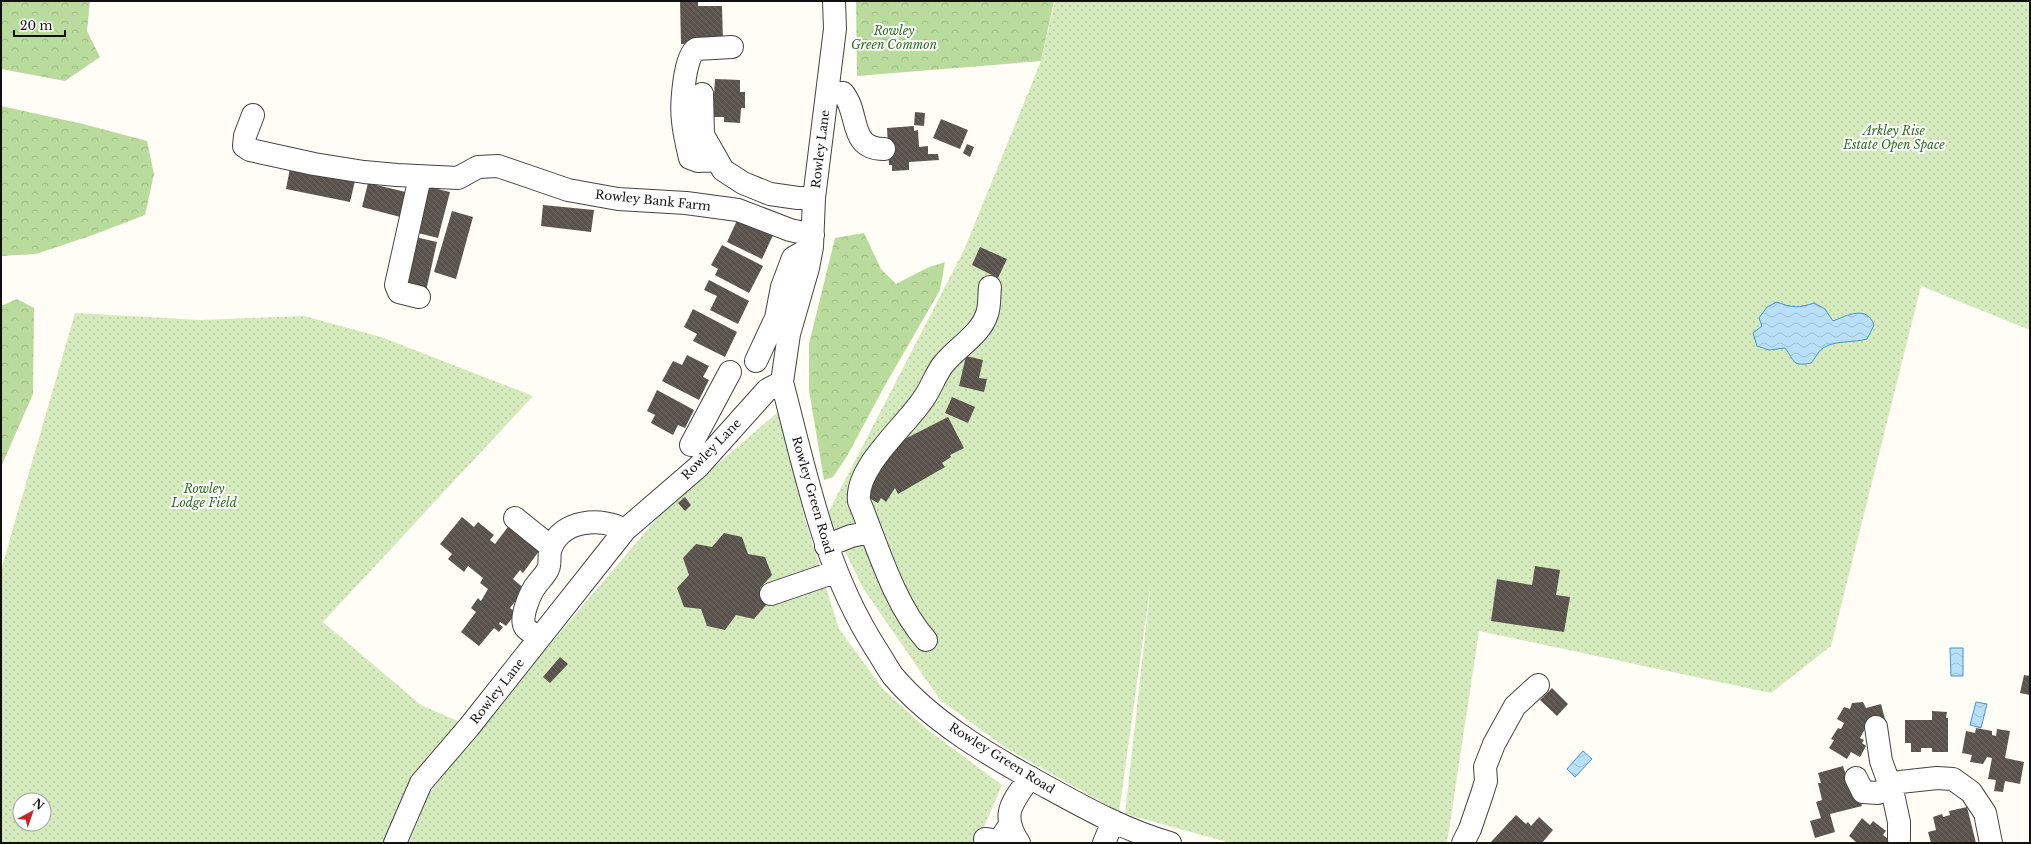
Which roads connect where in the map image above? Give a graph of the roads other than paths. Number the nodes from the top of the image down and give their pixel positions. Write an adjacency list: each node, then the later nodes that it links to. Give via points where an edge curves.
1 (834, 1): 3 (street, Rowley Lane, via 836,29)
2 (732, 47): 7 (street, via 696,49 690,54 685,75 682,120 690,158 698,161)
3 (828, 91): 6 (street, via 843,93 849,100 854,123 863,143 874,149); 9 (street, Rowley Lane)
4 (702, 94): 7 (street, via 703,136)
5 (254, 115): 8 (street, Rowley Bank Farm, via 245,136 244,146 250,150 364,172)
6 (884, 149)
7 (717, 160): 9 (street, via 723,170 743,183 770,194)
8 (420, 177): 10 (street, Rowley Bank Farm, via 458,178 478,167 498,166 568,190 738,210); 12 (street, via 396,285 400,292)
9 (814, 198): 10 (street, Rowley Lane)
10 (812, 241): 13 (street, via 793,258 782,286 776,318); 15 (street, Rowley Lane, via 808,268 789,334)
11 (990, 287): 21 (street, via 988,314 976,333 942,366 924,399 880,451 858,490 859,501)
12 (419, 297)
13 (756, 361)
14 (730, 372): 16 (street)
15 (782, 382): 17 (street, Rowley Lane, via 767,390); 22 (street, Rowley Green Road)
16 (709, 410): 17 (street); 18 (street)
17 (737, 423): 20 (street, Rowley Lane, via 698,467)
18 (691, 445)
19 (515, 518): 23 (street)
20 (625, 530): 23 (street, via 604,522 591,522 571,527 558,536); 26 (street, Rowley Lane)
21 (871, 532): 22 (street, via 851,536); 27 (street, via 906,613)
22 (826, 546): 24 (street, Rowley Green Road)
23 (551, 547): 26 (street, via 548,570 526,603 523,621 525,627)
24 (835, 572): 25 (street); 30 (street, Rowley Green Road, via 869,638 893,675 909,692 925,708 966,738)
25 (771, 594)
26 (539, 638): 37 (street, Rowley Lane, via 421,783)
27 (926, 640)
28 (1538, 685): 40 (street, via 1515,706 1494,744 1485,767 1484,788)
29 (1876, 727): 32 (street, via 1881,761)
30 (1030, 777): 33 (street, Rowley Green Road); 34 (street, via 1014,799 1008,819)
31 (1856, 778): 32 (street, via 1863,792 1878,793)
32 (1890, 787): 36 (street, via 1899,822); 41 (street, via 1900,782 1953,779 1971,792 1985,813)
33 (1113, 821): 38 (street); 39 (street, Rowley Green Road)
34 (1015, 834): 35 (street, via 999,841)
35 (985, 839)
36 (1899, 839)
37 (395, 843)
38 (1104, 843)
39 (1170, 843)
40 (1463, 843)
41 (1991, 843)

